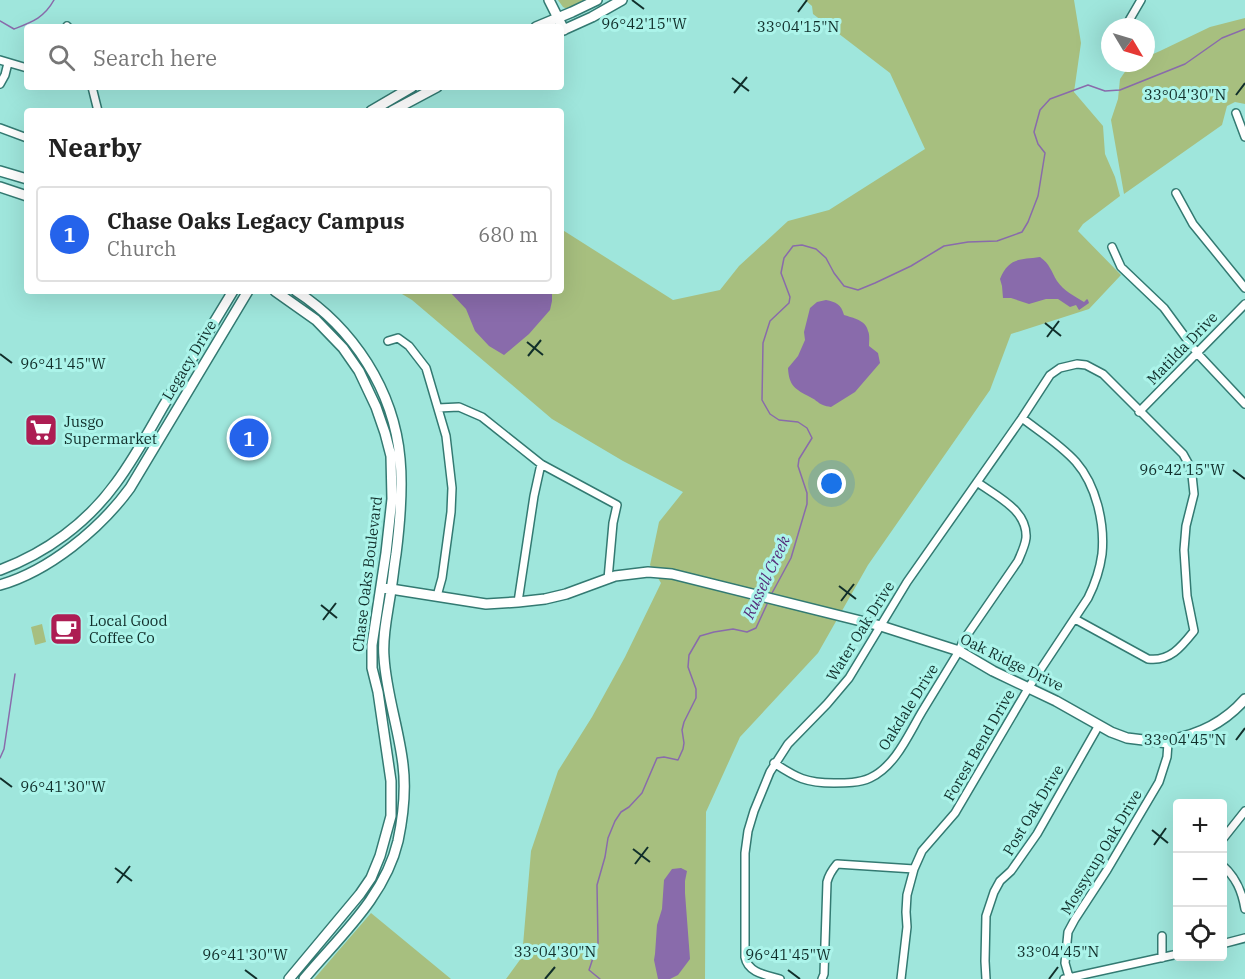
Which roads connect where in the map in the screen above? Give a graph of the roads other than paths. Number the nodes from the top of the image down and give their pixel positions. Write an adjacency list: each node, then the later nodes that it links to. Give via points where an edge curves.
1 (549, 0): 5 (street)
2 (597, 0): 5 (street)
3 (622, 0): 9 (street)
4 (1141, 0): 6 (street)
5 (558, 18): 7 (street); 8 (street)
6 (1130, 18)
7 (543, 24)
8 (560, 24)
9 (564, 30)
10 (0, 60): 11 (street)
11 (8, 63): 12 (street); 13 (street)
12 (24, 67)
13 (0, 84)
14 (93, 90): 19 (street)
15 (407, 90): 20 (street)
16 (413, 90): 18 (street)
17 (431, 90): 18 (street)
18 (414, 98): 21 (street)
19 (97, 108)
20 (376, 108)
21 (397, 108)
22 (1236, 113): 25 (street)
23 (0, 128): 24 (street)
24 (24, 137)
25 (1245, 137)
26 (0, 171): 27 (street)
27 (24, 178)
28 (0, 187): 30 (street)
29 (1176, 193): 32 (street, via 1193,224)
30 (24, 195)
31 (1112, 247): 41 (street, via 1121,267 1164,308)
32 (1245, 288)
33 (231, 294): 44 (street, Legacy Drive)
34 (246, 294): 46 (street, Legacy Drive)
35 (279, 294): 39 (street, Chase Oaks Boulevard)
36 (301, 294): 38 (street, Chase Oaks Boulevard)
37 (1245, 304): 41 (street, Matilda Drive)
38 (336, 323): 39 (street); 48 (street, Chase Oaks Boulevard, via 369,363 384,394 395,429)
39 (327, 330): 48 (street, Chase Oaks Boulevard, via 359,371)
40 (388, 340): 43 (street, via 398,338 409,346 426,368)
41 (1197, 353): 42 (street); 45 (street, Matilda Drive)
42 (1245, 404)
43 (438, 408): 49 (street, via 459,408 482,417); 58 (street, via 446,436 452,488)
44 (162, 409): 46 (street); 51 (street, Legacy Drive)
45 (1139, 412): 47 (street, Water Oak Drive, via 1103,374 1077,364 1059,368 1050,375); 60 (street, via 1182,454 1192,475 1194,494 1184,550 1194,631 1169,656 1156,660)
46 (174, 415): 52 (street, Legacy Drive)
47 (1022, 418): 50 (street, Water Oak Drive); 60 (street, Forest Bend Drive, via 1077,463 1098,506 1100,566)
48 (395, 457): 56 (street, Chase Oaks Boulevard); 57 (street, Chase Oaks Boulevard, via 401,494)
49 (541, 464): 54 (street, via 617,505); 59 (street)
50 (977, 482): 61 (street, Water Oak Drive); 62 (street, Oakdale Drive, via 1021,516 1026,537 1018,561)
51 (110, 491): 52 (street); 53 (street, Legacy Drive, via 64,535)
52 (121, 501): 55 (street, Legacy Drive, via 63,554)
53 (0, 571): 55 (street)
54 (608, 579): 59 (street, Oak Ridge Drive, via 566,594); 61 (street, Oak Ridge Drive, via 648,572 672,574)
55 (2, 585)
56 (381, 588): 57 (street, Oak Ridge Drive); 69 (street, Chase Oaks Boulevard, via 372,668 391,781)
57 (392, 589): 58 (street, Oak Ridge Drive); 70 (street, Chase Oaks Boulevard, via 384,657 403,764)
58 (437, 596): 59 (street, Oak Ridge Drive, via 486,604)
59 (518, 602)
60 (1075, 620): 63 (street, Forest Bend Drive)
61 (881, 626): 62 (street, Oak Ridge Drive); 67 (street, Water Oak Drive, via 849,678)
62 (959, 651): 63 (street, Oak Ridge Drive); 67 (street, Oakdale Drive, via 898,753 870,778 816,783 795,777)
63 (1029, 687): 65 (street, Oak Ridge Drive); 73 (street, Forest Bend Drive, via 955,813 922,852)
64 (1245, 699): 66 (street, via 1212,726)
65 (1099, 725): 66 (street, Oak Ridge Drive, via 1127,738); 90 (street, Post Oak Drive, via 1037,834 994,891 986,916)
66 (1168, 743): 84 (street, Mossycup Oak Drive, via 1159,782 1068,932)
67 (774, 763): 87 (street, Water Oak Drive, via 748,831 745,957 754,970)
68 (1245, 811): 71 (street)
69 (388, 826): 70 (street); 72 (street, Chase Oaks Boulevard)
70 (399, 830): 75 (street, Chase Oaks Boulevard)
71 (1227, 834)
72 (375, 868): 75 (street); 82 (street, Chase Oaks Boulevard, via 360,894)
73 (914, 869): 88 (street, via 837,864 833,868 827,882); 89 (street, Forest Bend Drive, via 907,895)
74 (1227, 870): 76 (street, via 1237,882)
75 (385, 874): 83 (street, Chase Oaks Boulevard, via 366,906)
76 (1245, 909)
77 (1162, 936): 81 (street)
78 (1245, 938): 79 (street)
79 (1227, 943)
80 (1173, 955): 81 (street)
81 (1162, 957): 84 (street)
82 (303, 964): 83 (street); 85 (street, Chase Oaks Boulevard)
83 (312, 970): 86 (street, Chase Oaks Boulevard)
84 (1066, 978)
85 (289, 979)
86 (304, 979)
87 (780, 979)
88 (822, 979)
89 (901, 979)
90 (986, 979)

